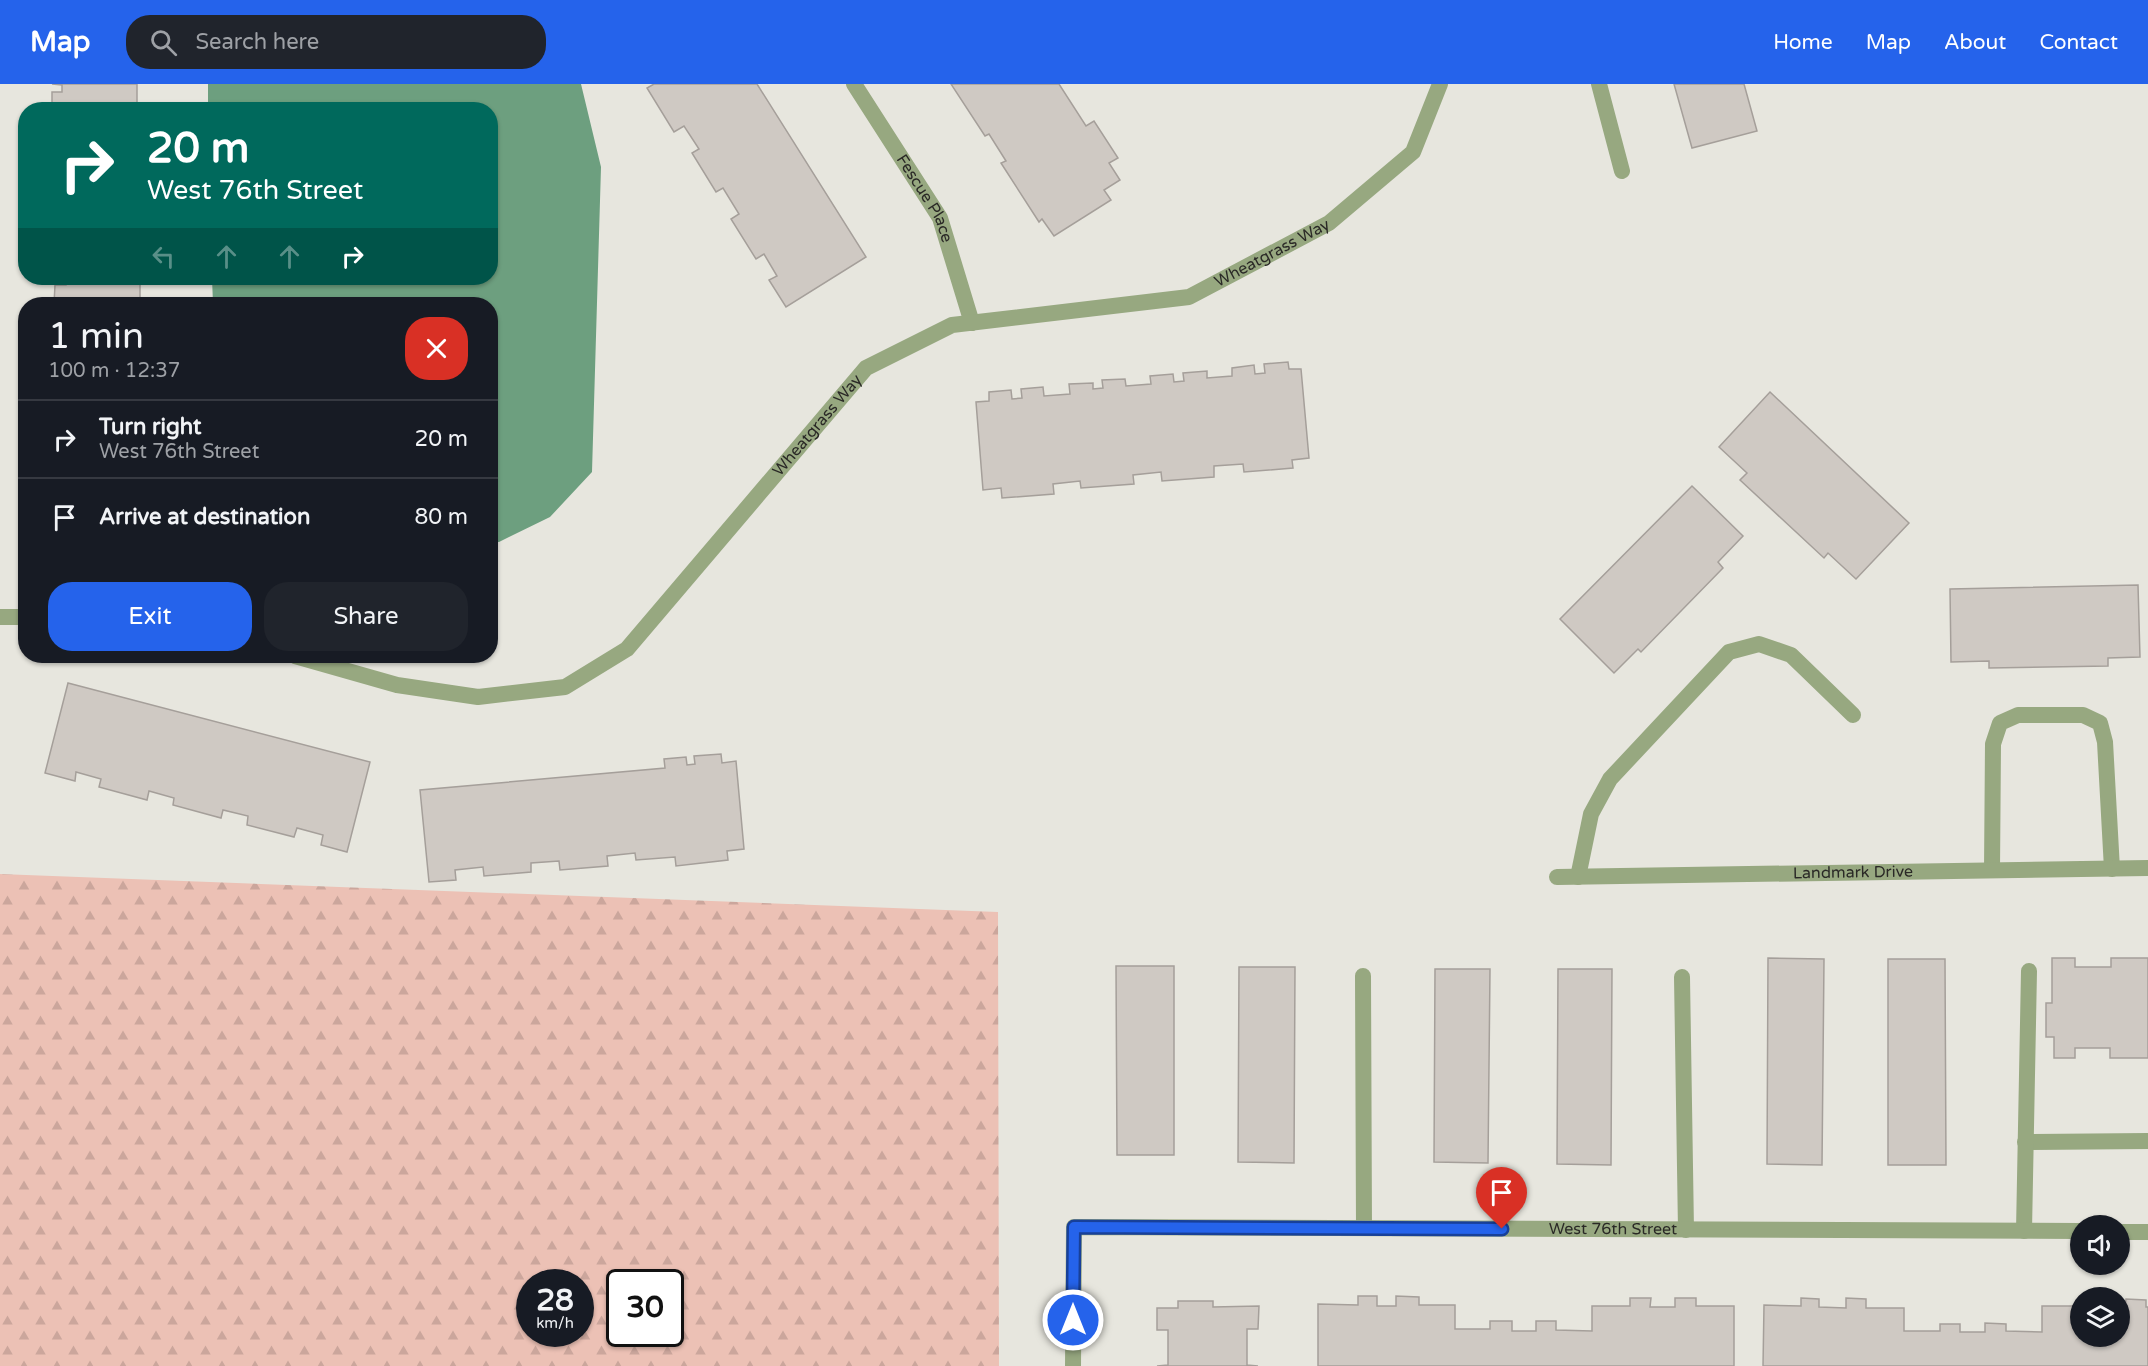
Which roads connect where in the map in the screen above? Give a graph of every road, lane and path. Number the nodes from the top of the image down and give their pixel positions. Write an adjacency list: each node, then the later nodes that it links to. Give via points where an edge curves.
1 (854, 84): 5 (street, Fescue Place, via 940,218)
2 (1440, 84): 5 (street, Wheatgrass Way, via 1413,152 1338,216 1189,297)
3 (1599, 84): 4 (street)
4 (1622, 171)
5 (972, 323): 8 (street, Wheatgrass Way, via 952,325 866,368 627,649 565,687 478,697 397,685)
6 (18, 616): 7 (street)
7 (0, 617)
8 (320, 663)
9 (1853, 715): 14 (street, via 1791,655 1759,644 1729,652 1610,779 1591,814)
10 (2112, 868): 11 (street, Landmark Drive); 12 (street, Landmark Drive); 12 (street, via 2105,742 2100,723 2083,715 2018,715 2000,723 1993,744)
11 (2148, 868)
12 (1992, 870): 14 (street, Landmark Drive)
13 (1557, 877): 14 (street, Landmark Drive)
14 (1578, 877)
15 (2029, 972): 19 (street)
16 (1363, 976): 20 (street)
17 (1682, 977): 21 (street)
18 (2148, 1141): 19 (street)
19 (2025, 1142): 22 (street)
20 (1364, 1228): 21 (street, West 76th Street); 26 (street, West 76th Street, via 1074,1227)
21 (1686, 1230): 22 (street, West 76th Street)
22 (2024, 1231): 23 (street, West 76th Street)
23 (2070, 1232)
24 (2130, 1232): 25 (street)
25 (2148, 1232)
26 (1073, 1366)

